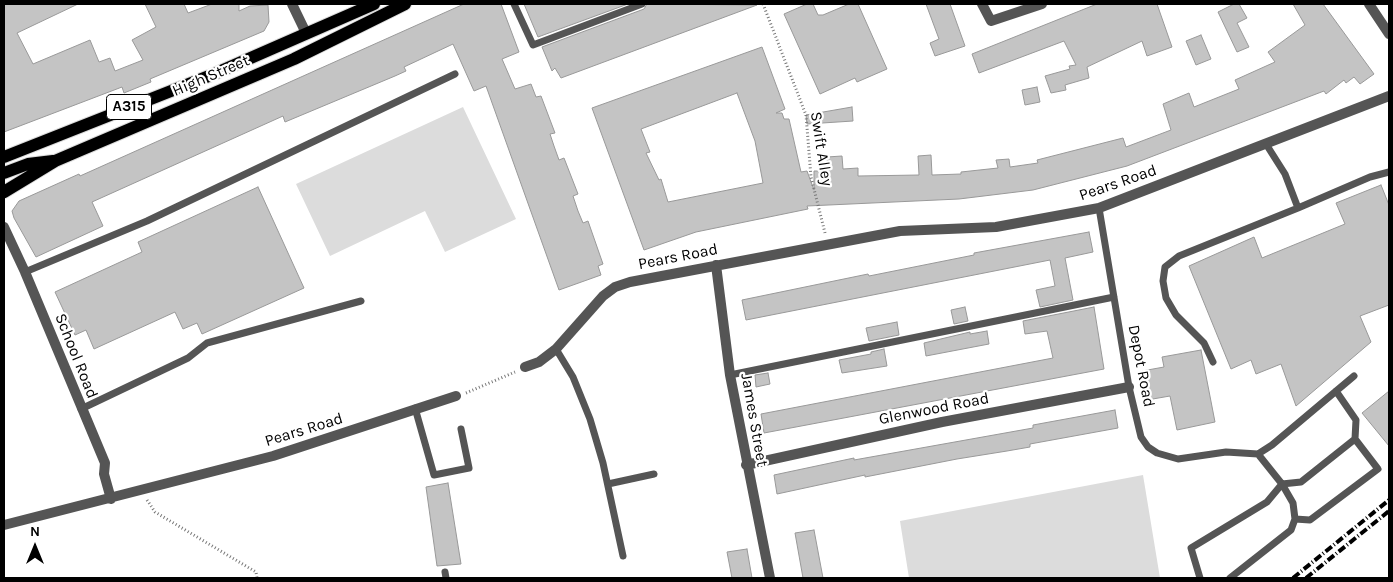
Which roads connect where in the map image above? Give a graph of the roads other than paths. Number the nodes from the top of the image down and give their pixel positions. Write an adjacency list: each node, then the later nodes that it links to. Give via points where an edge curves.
1 (292, 4): 9 (street)
2 (374, 4): 9 (main road, High Street / A315)
3 (405, 4): 11 (main road, High Street / A315)
4 (514, 4): 5 (lane, via 533,45)
5 (642, 4)
6 (982, 4): 7 (street, via 991,21)
7 (1042, 4)
8 (1369, 4): 10 (street)
9 (306, 33): 11 (main road); 15 (main road, High Street / A315, via 214,74)
10 (1389, 34)
11 (314, 48): 16 (main road, High Street / A315)
12 (454, 74): 24 (lane, via 147,221)
13 (1389, 96): 14 (street, Pears Road)
14 (1266, 144): 20 (street, Pears Road); 21 (lane, via 1285,174)
15 (4, 157)
16 (55, 161): 18 (main road, via 28,164); 19 (main road, High Street / A315)
17 (1389, 172): 21 (lane, via 1370,176)
18 (4, 173)
19 (4, 192)
20 (1099, 208): 23 (street, Pears Road, via 996,227 900,231); 25 (lane, Depot Road)
21 (1298, 208): 28 (lane, via 1179,256 1165,267 1166,298 1176,314 1204,343)
22 (4, 227): 24 (street, School Road)
23 (716, 265): 27 (street, Pears Road, via 616,287 594,305); 30 (street, James Street)
24 (25, 272): 36 (street, School Road)
25 (1114, 297): 30 (lane); 32 (lane, Depot Road)
26 (361, 301): 36 (lane, via 207,343 188,358)
27 (556, 349): 29 (street, Pears Road, via 539,362); 42 (lane, via 581,395)
28 (1213, 362)
29 (525, 367)
30 (730, 375): 40 (street, James Street)
31 (1354, 376): 33 (lane)
32 (1129, 387): 39 (lane, Depot Road, via 1141,436 1157,453 1178,459 1226,452); 40 (street, Glenwood Road, via 942,422)
33 (1336, 391): 38 (lane, via 1356,420); 39 (lane)
34 (456, 396): 35 (street, Pears Road)
35 (415, 408): 37 (lane, via 434,475 470,468); 44 (street, Pears Road, via 392,419 273,456)
36 (81, 409): 44 (street, School Road, via 105,463 104,474)
37 (460, 430)
38 (1355, 439): 43 (lane, via 1301,482); 45 (lane, via 1378,469 1310,520)
39 (1258, 454): 43 (lane)
40 (746, 464): 48 (street, James Street)
41 (654, 474): 42 (lane)
42 (608, 484): 47 (lane)
43 (1282, 484): 45 (lane, via 1293,503); 49 (lane, via 1267,502 1191,548)
44 (111, 499): 46 (street, Pears Road)
45 (1295, 519): 50 (lane, via 1291,530)
46 (4, 525)
47 (623, 556)
48 (770, 578)
49 (1200, 578)
50 (1230, 578)

